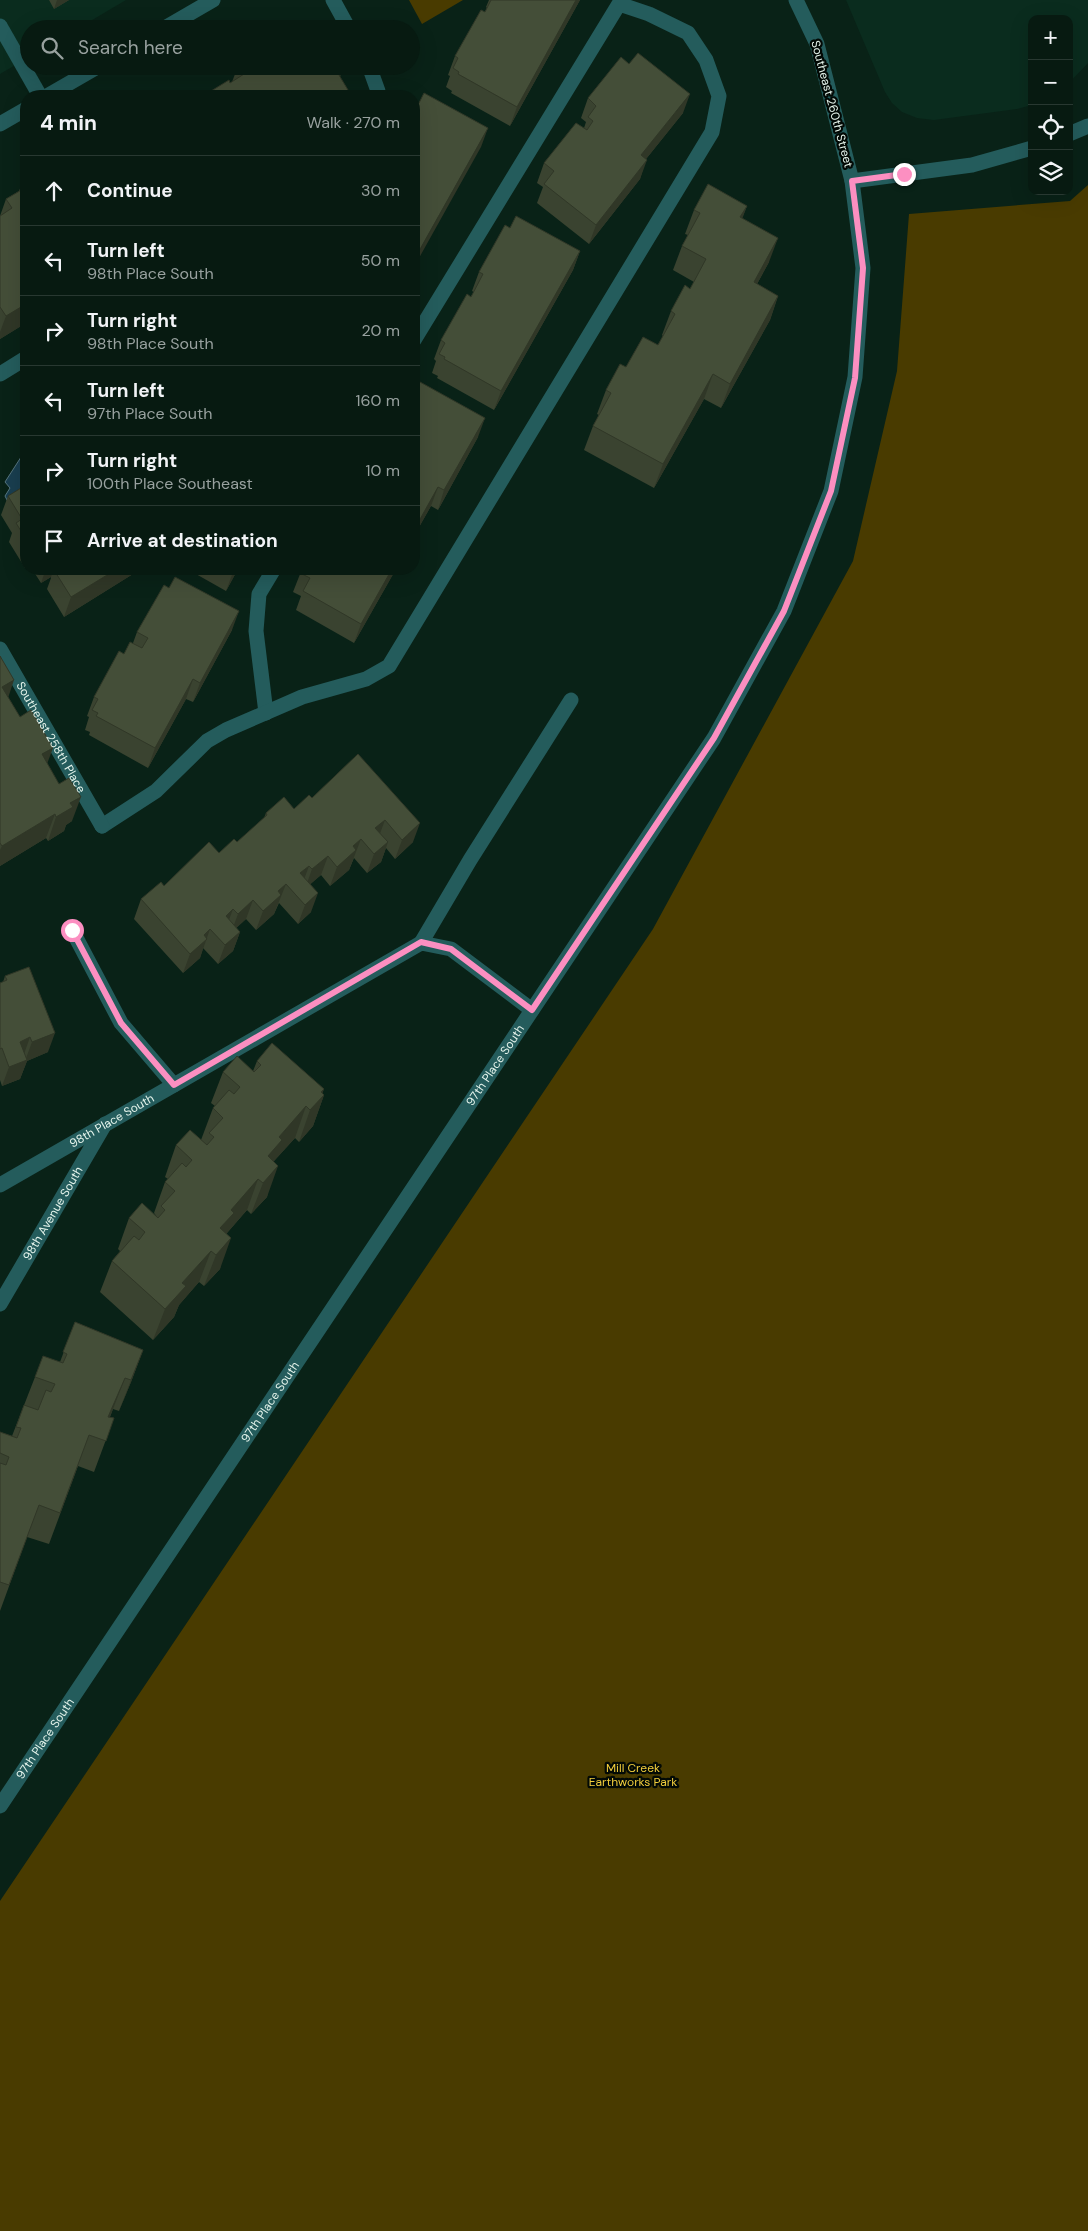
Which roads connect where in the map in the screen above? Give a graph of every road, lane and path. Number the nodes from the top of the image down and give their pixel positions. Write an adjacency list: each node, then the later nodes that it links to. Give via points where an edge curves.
1 (213, 0): 4 (street)
2 (332, 0): 5 (street)
3 (796, 0): 19 (street, Southeast 260th Street, via 817,44)
4 (179, 20)
5 (343, 20)
6 (0, 26): 7 (street)
7 (20, 61)
8 (28, 75): 11 (street)
9 (83, 75): 12 (street)
10 (372, 75): 13 (street)
11 (37, 90)
12 (57, 90)
13 (378, 90)
14 (20, 112): 15 (street)
15 (0, 124)
16 (1088, 126): 17 (street)
17 (1073, 132)
18 (1028, 149): 19 (street, via 972,165)
19 (852, 181): 29 (street, 97th Place South, via 863,268 855,378 831,491 784,611 714,738)
20 (420, 330): 26 (street, via 619,4 688,33 706,60 719,96 712,132 389,666 366,679 302,698)
21 (20, 362): 22 (street)
22 (0, 374)
23 (270, 575): 26 (street, via 259,594 256,631)
24 (0, 649): 26 (street, Southeast 258th Place, via 102,826 156,791 207,741)
25 (572, 700): 28 (street)
26 (266, 713)
27 (72, 930): 30 (street, via 121,1023)
28 (421, 942): 29 (street, via 451,949); 30 (street, 98th Place South)
29 (532, 1010): 34 (street, 97th Place South)
30 (174, 1085): 31 (street, 98th Place South)
31 (106, 1122): 32 (street, 98th Place South); 33 (street, 98th Avenue South)
32 (0, 1185)
33 (0, 1304)
34 (0, 1806)

